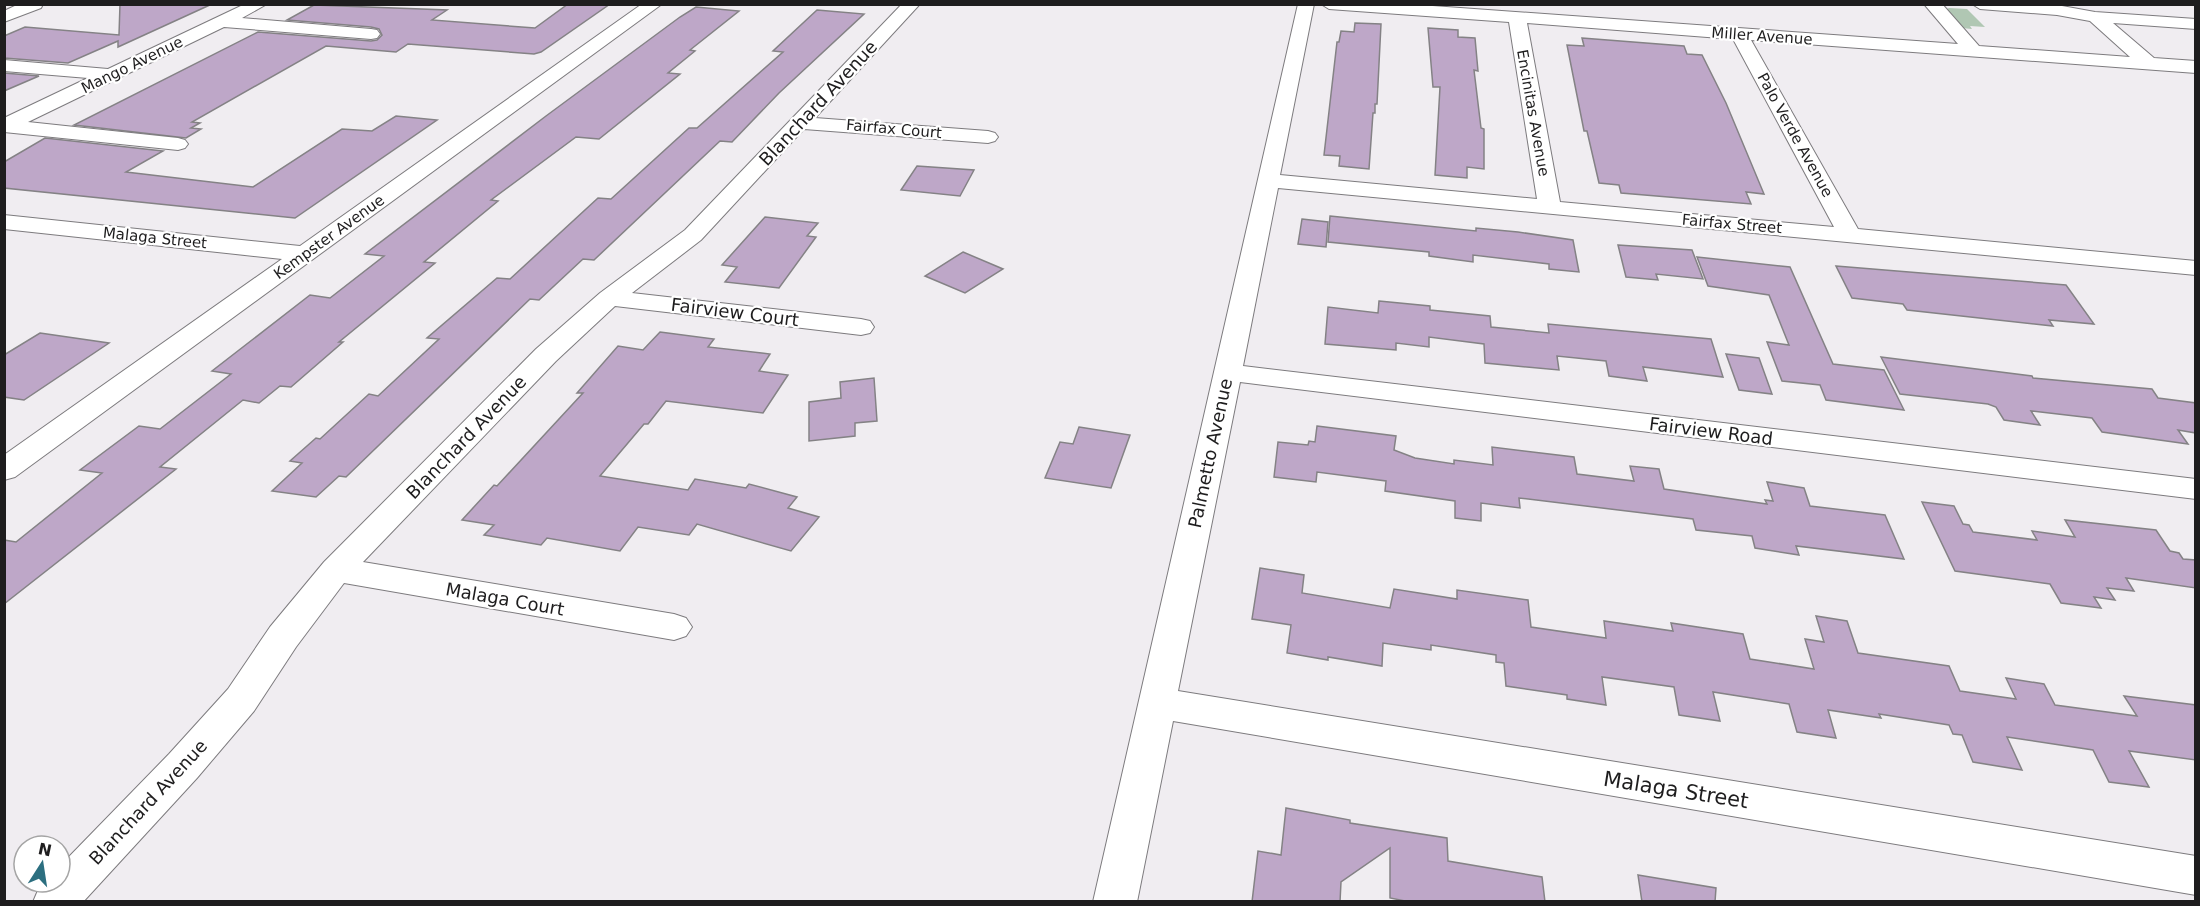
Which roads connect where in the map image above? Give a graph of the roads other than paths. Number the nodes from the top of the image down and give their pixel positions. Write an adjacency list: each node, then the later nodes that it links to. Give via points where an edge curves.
1 (35, 4): 10 (street)
2 (259, 4): 13 (street, Mango Avenue)
3 (654, 4): 32 (street, Kempster Avenue)
4 (912, 4): 24 (street, Blanchard Avenue)
5 (1306, 4): 28 (street, Palmetto Avenue)
6 (1329, 4): 12 (street, Miller Avenue)
7 (1932, 4): 19 (street)
8 (1980, 4): 11 (street)
9 (2196, 13): 14 (street, via 2184,18)
10 (4, 17)
11 (2095, 17): 14 (street); 17 (street)
12 (1517, 18): 16 (street, Miller Avenue); 29 (street, Encinitas Avenue)
13 (224, 22): 15 (street); 23 (street, Mango Avenue)
14 (2196, 24)
15 (371, 34)
16 (1739, 34): 19 (street, Miller Avenue); 31 (street, Palo Verde Avenue)
17 (2118, 37): 18 (street); 20 (street)
18 (2151, 39)
19 (1974, 51): 20 (street, Miller Avenue)
20 (2148, 63): 22 (street, Miller Avenue)
21 (4, 65): 23 (street)
22 (2196, 67)
23 (111, 75): 25 (street, Mango Avenue)
24 (801, 123): 26 (street, Fairfax Court); 34 (street, Blanchard Avenue, via 693,234)
25 (5, 126): 27 (street)
26 (988, 137)
27 (178, 144)
28 (1269, 181): 29 (street, Fairfax Street); 36 (street, Palmetto Avenue)
29 (1550, 207): 31 (street, Fairfax Street)
30 (4, 222): 32 (street, Malaga Street)
31 (1850, 236): 33 (street, Fairfax Street)
32 (305, 254): 37 (street, Kempster Avenue)
33 (2196, 268)
34 (609, 298): 35 (street, Fairview Court); 39 (street, Blanchard Avenue, via 546,355)
35 (861, 327)
36 (1227, 372): 38 (street, Fairview Road); 41 (street, Palmetto Avenue)
37 (4, 470)
38 (2196, 489)
39 (336, 570): 40 (street, Malaga Court); 43 (street, Blanchard Avenue, via 283,637 241,700)
40 (674, 627)
41 (1157, 703): 42 (street, Malaga Street); 44 (street, Palmetto Avenue)
42 (2196, 876)
43 (54, 902)
44 (1115, 902)

